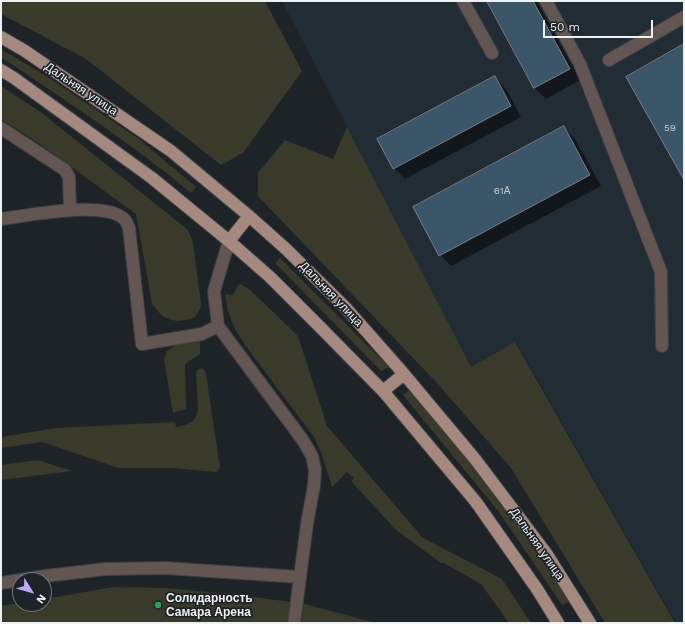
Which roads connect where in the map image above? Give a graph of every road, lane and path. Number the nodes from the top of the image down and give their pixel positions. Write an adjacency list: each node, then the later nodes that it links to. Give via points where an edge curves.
1 (463, 1): 5 (lane)
2 (546, 1): 14 (lane, via 580,64 661,272)
3 (684, 17): 6 (lane)
4 (1, 37): 10 (main road, Дальняя улица, via 171,151)
5 (492, 53)
6 (609, 60)
7 (1, 70): 12 (main road, via 152,178)
8 (1, 128): 9 (lane, via 65,170 69,176)
9 (70, 210): 11 (lane); 13 (lane, via 90,209 117,214 126,220 142,344 202,334)
10 (249, 216): 12 (main road); 15 (main road, Дальняя улица, via 345,307)
11 (1, 220)
12 (229, 241): 13 (lane, via 214,291); 16 (main road, via 275,282)
13 (218, 326): 17 (lane, via 312,456 315,470 314,485)
14 (662, 346)
15 (404, 374): 16 (main road); 21 (main road, Дальняя улица, via 475,459 541,547)
16 (383, 391): 20 (main road, via 476,502)
17 (300, 578): 18 (lane, via 165,568 106,569); 19 (lane)
18 (1, 583)
19 (294, 623)
20 (558, 623)
21 (590, 623)

